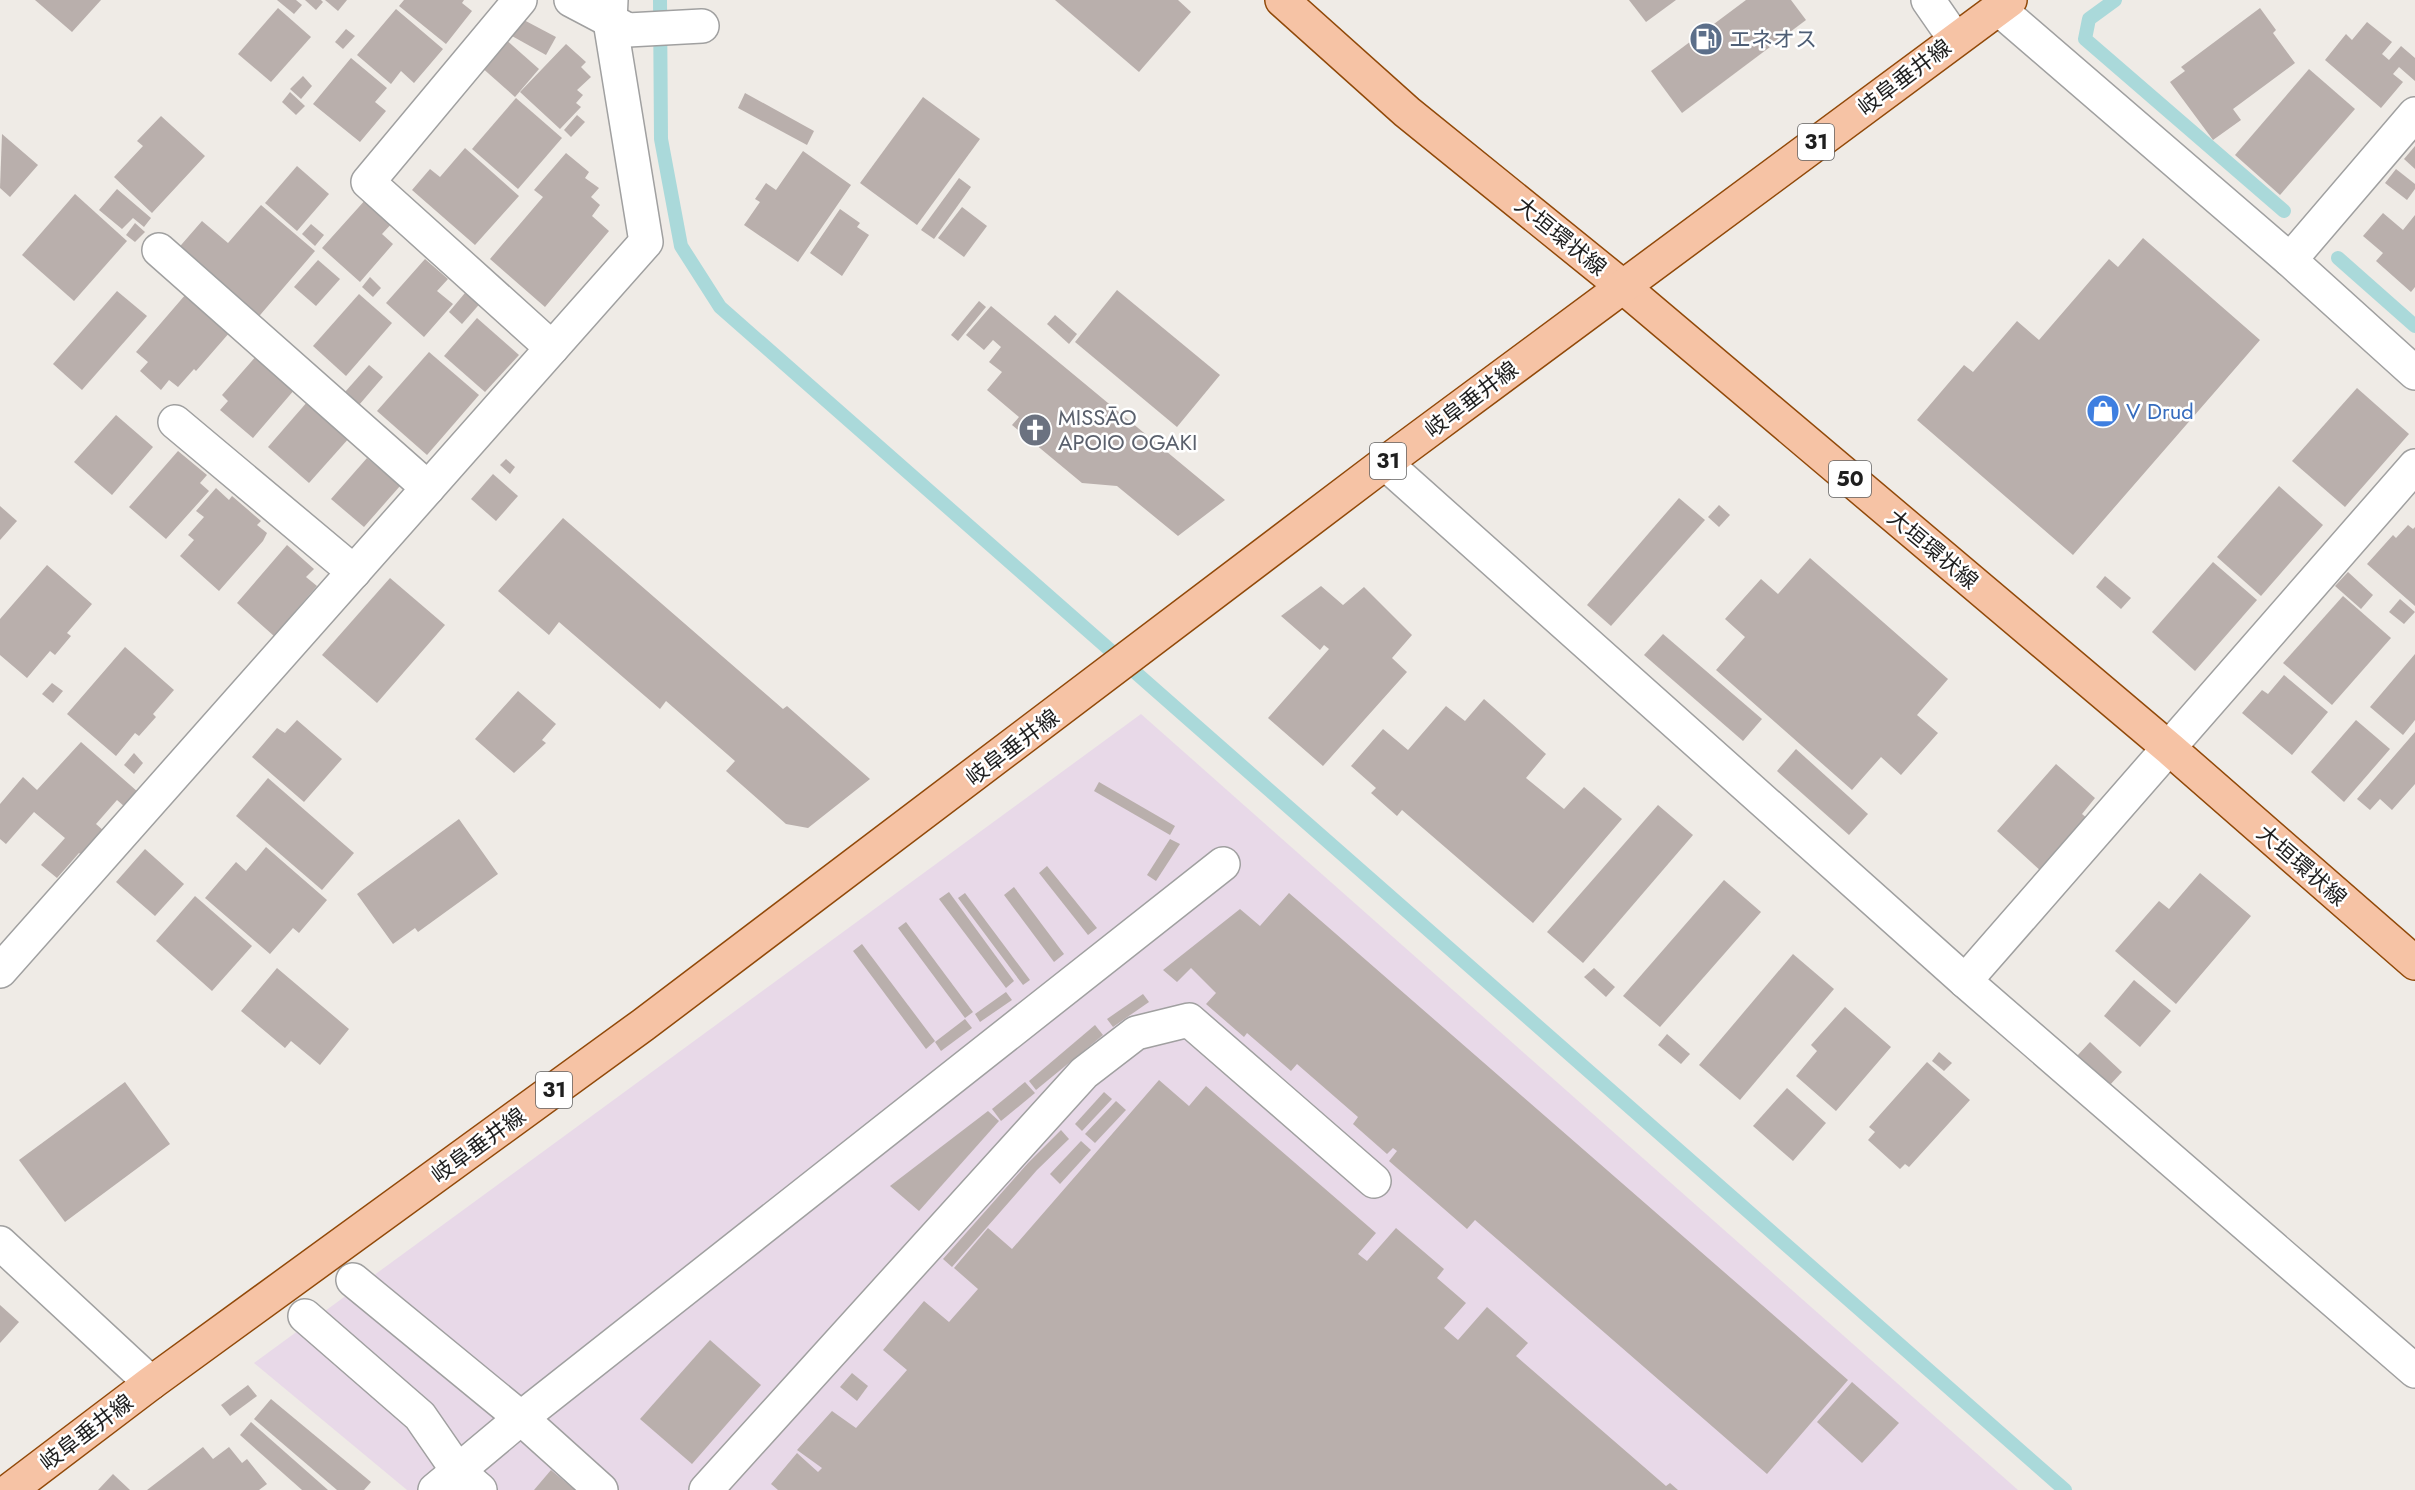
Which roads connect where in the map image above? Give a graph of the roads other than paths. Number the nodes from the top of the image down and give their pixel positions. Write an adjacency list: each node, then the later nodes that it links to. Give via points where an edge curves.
1 (520, 0): 13 (street, via 368,182)
2 (571, 0): 6 (street)
3 (1282, 0): 12 (main road, 大垣環状線 / 50, via 1407,112)
4 (1928, 0): 8 (street)
5 (2005, 4): 8 (main road, 岐阜垂井線 / 31); 11 (street)
6 (617, 17): 7 (street); 13 (street, via 646,242)
7 (702, 26)
8 (1955, 39): 12 (main road, 岐阜垂井線 / 31)
9 (2415, 114): 11 (street)
10 (159, 250): 18 (street)
11 (2290, 260): 14 (street)
12 (1622, 286): 16 (main road, 岐阜垂井線 / 31); 20 (main road, 大垣環状線 / 50)
13 (552, 348): 18 (street)
14 (2415, 373)
15 (175, 422): 19 (street)
16 (1385, 463): 24 (street); 30 (main road, 岐阜垂井線 / 31, via 643,1025)
17 (2415, 466): 20 (street)
18 (428, 488): 19 (street)
19 (354, 572): 23 (street)
20 (2170, 749): 22 (main road, 大垣環状線 / 50); 24 (street)
21 (1223, 864): 31 (street)
22 (2415, 963)
23 (0, 971)
24 (1965, 981): 29 (street)
25 (1374, 1181): 35 (street, via 1189,1020 1136,1032 1084,1072)
26 (0, 1243): 30 (street)
27 (353, 1280): 31 (street)
28 (305, 1316): 32 (street, via 420,1416)
29 (2415, 1371)
30 (151, 1383): 33 (main road, 岐阜垂井線 / 31)
31 (520, 1418): 32 (street); 34 (street)
32 (458, 1484)
33 (10, 1490)
34 (602, 1490)
35 (706, 1490)

